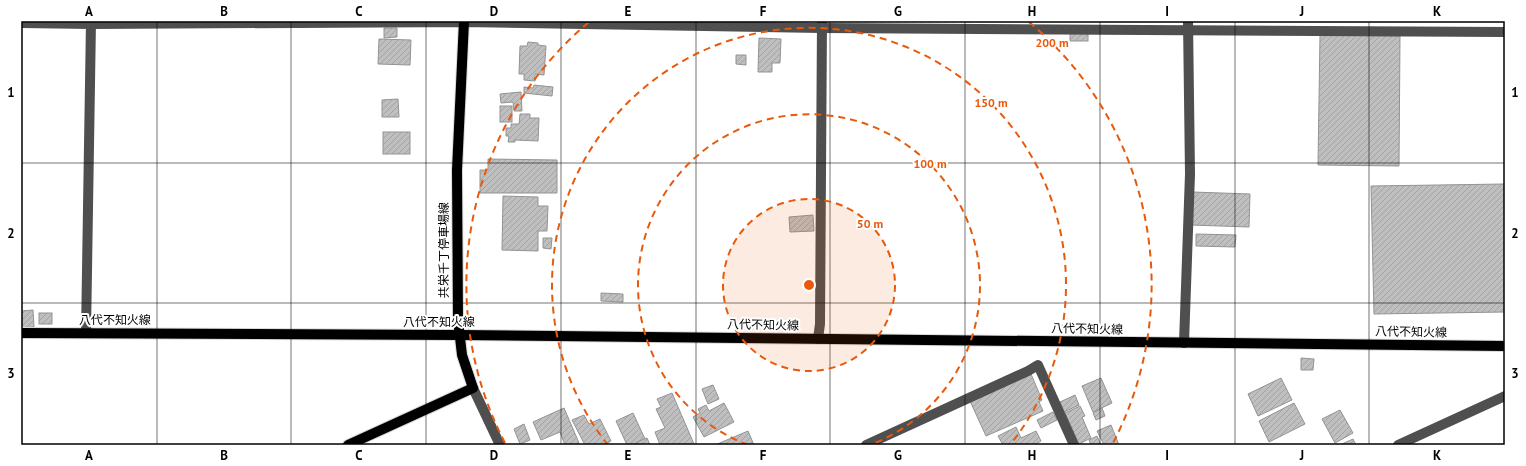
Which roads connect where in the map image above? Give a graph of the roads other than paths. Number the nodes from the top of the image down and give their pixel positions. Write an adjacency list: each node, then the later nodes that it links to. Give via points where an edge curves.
1 (464, 22): 2 (street); 4 (street); 9 (main road, 共栄千丁停車場線, via 457,170)
2 (91, 23): 3 (street); 8 (street)
3 (21, 24)
4 (822, 24): 5 (street); 10 (street)
5 (1187, 26): 6 (street); 11 (street, via 1190,174)
6 (1505, 32)
7 (21, 333): 8 (main road, 八代不知火線)
8 (86, 333): 9 (main road, 八代不知火線)
9 (459, 335): 10 (main road, 八代不知火線); 13 (main road, 共栄千丁停車場線, via 462,355)
10 (818, 339): 11 (main road, 八代不知火線)
11 (1184, 343): 12 (main road, 八代不知火線)
12 (1505, 346)
13 (473, 388): 15 (main road); 16 (street)
14 (1505, 396): 19 (street)
15 (348, 445)
16 (500, 445)
17 (866, 445): 18 (street, via 1038,365)
18 (1074, 445)
19 (1398, 445)

